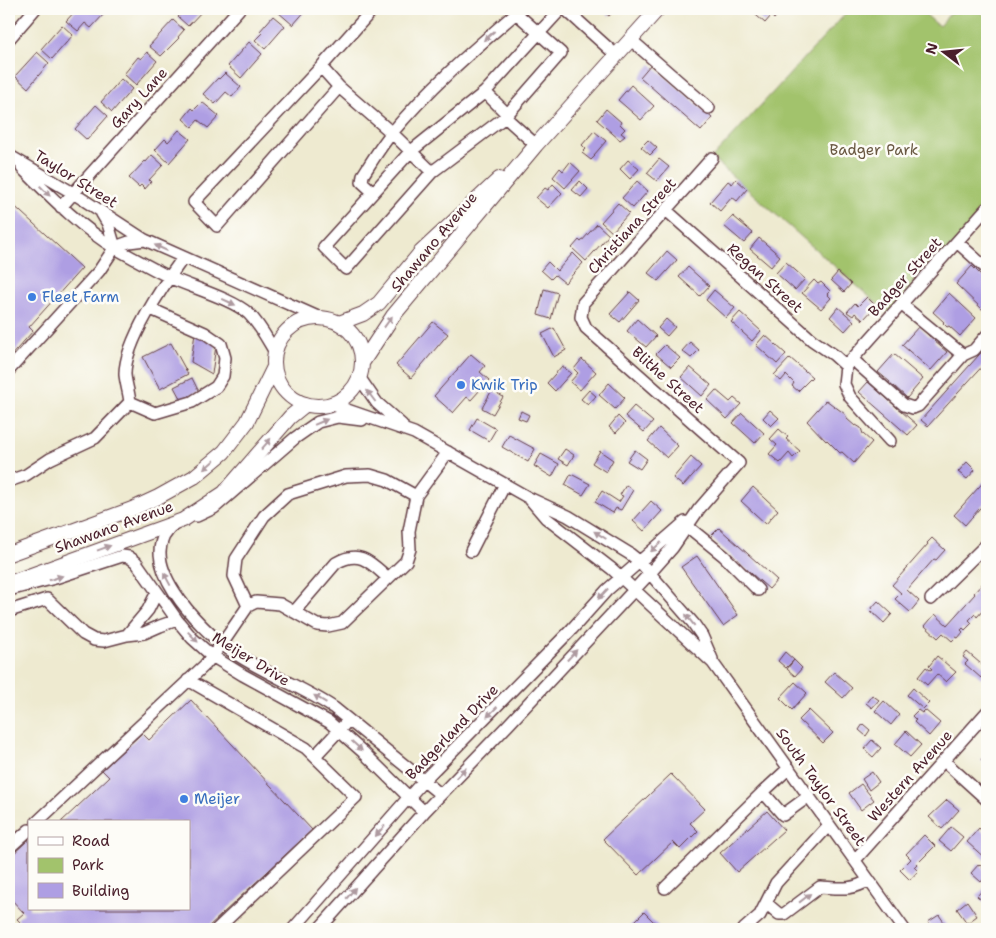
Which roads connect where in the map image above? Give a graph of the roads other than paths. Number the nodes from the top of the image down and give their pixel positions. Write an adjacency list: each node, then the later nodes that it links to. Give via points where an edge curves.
1 (35, 9): 7 (street)
2 (240, 9): 22 (street, Gary Lane)
3 (373, 9): 10 (street)
4 (563, 9): 6 (street); 9 (street)
5 (658, 9): 8 (main road, Shawano Avenue)
6 (539, 33): 12 (street); 14 (street, via 561,53); 15 (street, one-way to 15, via 516,13 459,62)
7 (9, 39)
8 (630, 40): 9 (main road, Shawano Avenue); 13 (street)
9 (616, 55): 16 (main road, Shawano Avenue)
10 (320, 67): 11 (street); 11 (street, via 194,202 217,226)
11 (339, 88): 15 (street)
12 (485, 92): 14 (street); 17 (street)
13 (709, 108)
14 (506, 115): 16 (street); 20 (street)
15 (392, 133): 17 (street); 21 (street, via 363,175 362,182)
16 (536, 145): 37 (main road, Shawano Avenue, via 421,252 379,303 363,314); 42 (main road, Shawano Avenue, one-way to 16, via 392,316)
17 (410, 152): 20 (street); 21 (street)
18 (10, 156): 22 (street, Taylor Street); 23 (street, Taylor Street, one-way to 23)
19 (712, 158): 25 (street, Christiana Street)
20 (432, 172): 21 (street, via 346,269 324,247)
21 (373, 192)
22 (73, 193): 23 (street, Gary Lane); 26 (street, Taylor Street)
23 (61, 207): 29 (street, Taylor Street)
24 (987, 208): 28 (street, Badger Street)
25 (666, 210): 35 (street, Christiana Street, via 583,303); 41 (street, Regan Street, via 812,340)
26 (99, 211): 27 (street, Taylor Street); 29 (street, via 108,224)
27 (145, 240): 29 (street); 30 (street, Taylor Street, one-way to 27)
28 (957, 242): 31 (street); 33 (street, Badger Street)
29 (115, 247): 32 (street, Taylor Street); 44 (street, via 99,271)
30 (183, 258): 32 (street); 36 (street, Taylor Street)
31 (987, 268)
32 (170, 277): 34 (street); 39 (street, Taylor Street, one-way to 39, via 248,313)
33 (901, 304): 40 (street); 41 (street, Badger Street)
34 (151, 309): 46 (street, via 131,343 125,374); 46 (street, via 205,333 221,344 225,358 223,376 216,387 192,402 155,414)
35 (581, 317): 57 (street, Blithe Street, via 586,328 739,463)
36 (320, 318): 37 (main road); 39 (main road, via 304,320 291,327)
37 (339, 323): 42 (main road, via 356,340)
38 (987, 335): 40 (street, via 974,350)
39 (275, 352): 43 (main road)
40 (962, 355): 41 (street, Regan Street, via 913,408 904,405)
41 (849, 362): 51 (street, via 844,384 850,397)
42 (362, 363): 45 (main road)
43 (274, 367): 47 (main road, via 284,390); 62 (main road, Shawano Avenue, one-way to 62, via 248,422 224,452 194,477 132,509)
44 (9, 370)
45 (359, 377): 48 (main road, via 352,389); 50 (street, South Taylor Street, one-way to 45, via 377,403)
46 (130, 402): 53 (street, via 95,438)
47 (306, 404): 48 (main road); 58 (main road, Shawano Avenue, one-way to 47, via 224,494 290,417)
48 (330, 404): 49 (street, South Taylor Street)
49 (385, 423): 50 (street, South Taylor Street); 58 (street, one-way to 49, via 214,508 318,422 338,417)
50 (414, 433): 52 (street, South Taylor Street)
51 (890, 441)
52 (448, 452): 54 (street, South Taylor Street); 55 (street)
53 (9, 481)
54 (505, 484): 56 (street, South Taylor Street); 61 (street)
55 (416, 496): 65 (street, via 406,561); 73 (street, via 370,474 346,476 288,494 264,516 236,559 234,576)
56 (529, 498): 63 (street, South Taylor Street, one-way to 56, via 568,516); 66 (street, South Taylor Street, via 546,518)
57 (699, 509): 59 (street); 63 (street, one-way to 63)
58 (180, 521): 67 (main road, Shawano Avenue, one-way to 58); 78 (street, Meijer Drive, one-way to 58, via 181,600 162,569 162,541 168,529)
59 (687, 526): 64 (street); 70 (street)
60 (987, 544): 72 (street)
61 (471, 551)
62 (9, 554)
63 (640, 562): 64 (street, South Taylor Street); 66 (street, Badgerland Drive)
64 (650, 573): 69 (street); 80 (street, South Taylor Street, one-way to 64, via 702,636)
65 (388, 578): 75 (street, via 342,623 317,625); 75 (street, via 368,560 357,557 342,559)
66 (621, 578): 69 (street, South Taylor Street); 88 (street, Badgerland Drive, one-way to 88)
67 (9, 583)
68 (9, 590): 71 (street, Meijer Drive, one-way to 71, via 122,556 136,562)
69 (633, 590): 80 (street, South Taylor Street); 90 (street, one-way to 69)
70 (758, 590)
71 (157, 592): 76 (street, Meijer Drive); 77 (street, via 148,610)
72 (931, 599)
73 (248, 606): 75 (street, via 256,602 280,604); 78 (street)
74 (9, 612): 77 (street, via 46,599 83,634 94,640 104,641)
75 (294, 612)
76 (178, 620): 77 (street, via 144,633); 79 (street, Meijer Drive, one-way to 79)
77 (126, 635)
78 (222, 644): 79 (street); 83 (street, Meijer Drive, one-way to 78, via 319,698)
79 (212, 656): 81 (street); 84 (street, Meijer Drive)
80 (713, 663): 87 (street, South Taylor Street)
81 (188, 680): 85 (street); 95 (street)
82 (987, 712): 86 (street, Western Avenue)
83 (349, 720): 84 (street); 88 (street, Meijer Drive)
84 (339, 730): 85 (street); 92 (street, Meijer Drive, one-way to 92)
85 (315, 756): 103 (street, via 356,797)
86 (944, 761): 93 (street); 99 (street, Western Avenue)
87 (788, 768): 89 (street); 91 (street, South Taylor Street)
88 (424, 780): 90 (street, Meijer Drive); 92 (street, Badgerland Drive)
89 (764, 792): 91 (street, via 783,815); 101 (street)
90 (440, 794): 94 (street)
91 (809, 796): 96 (street, South Taylor Street)
92 (409, 798): 94 (street, Meijer Drive); 104 (street, Badgerland Drive, one-way to 104)
93 (987, 800)
94 (424, 812): 105 (street, one-way to 94)
95 (39, 820)
96 (829, 825): 99 (street, South Taylor Street); 102 (street, via 776,883)
97 (28, 831): 98 (street)
98 (9, 848)
99 (855, 860): 100 (street, South Taylor Street)
100 (869, 880): 102 (street, one-way to 100, via 779,914 784,914 820,887 846,889); 107 (street, South Taylor Street)
101 (665, 888)
102 (766, 903): 106 (street, via 760,915)
103 (217, 929)
104 (293, 929)
105 (318, 929)
106 (744, 929)
107 (904, 929)

